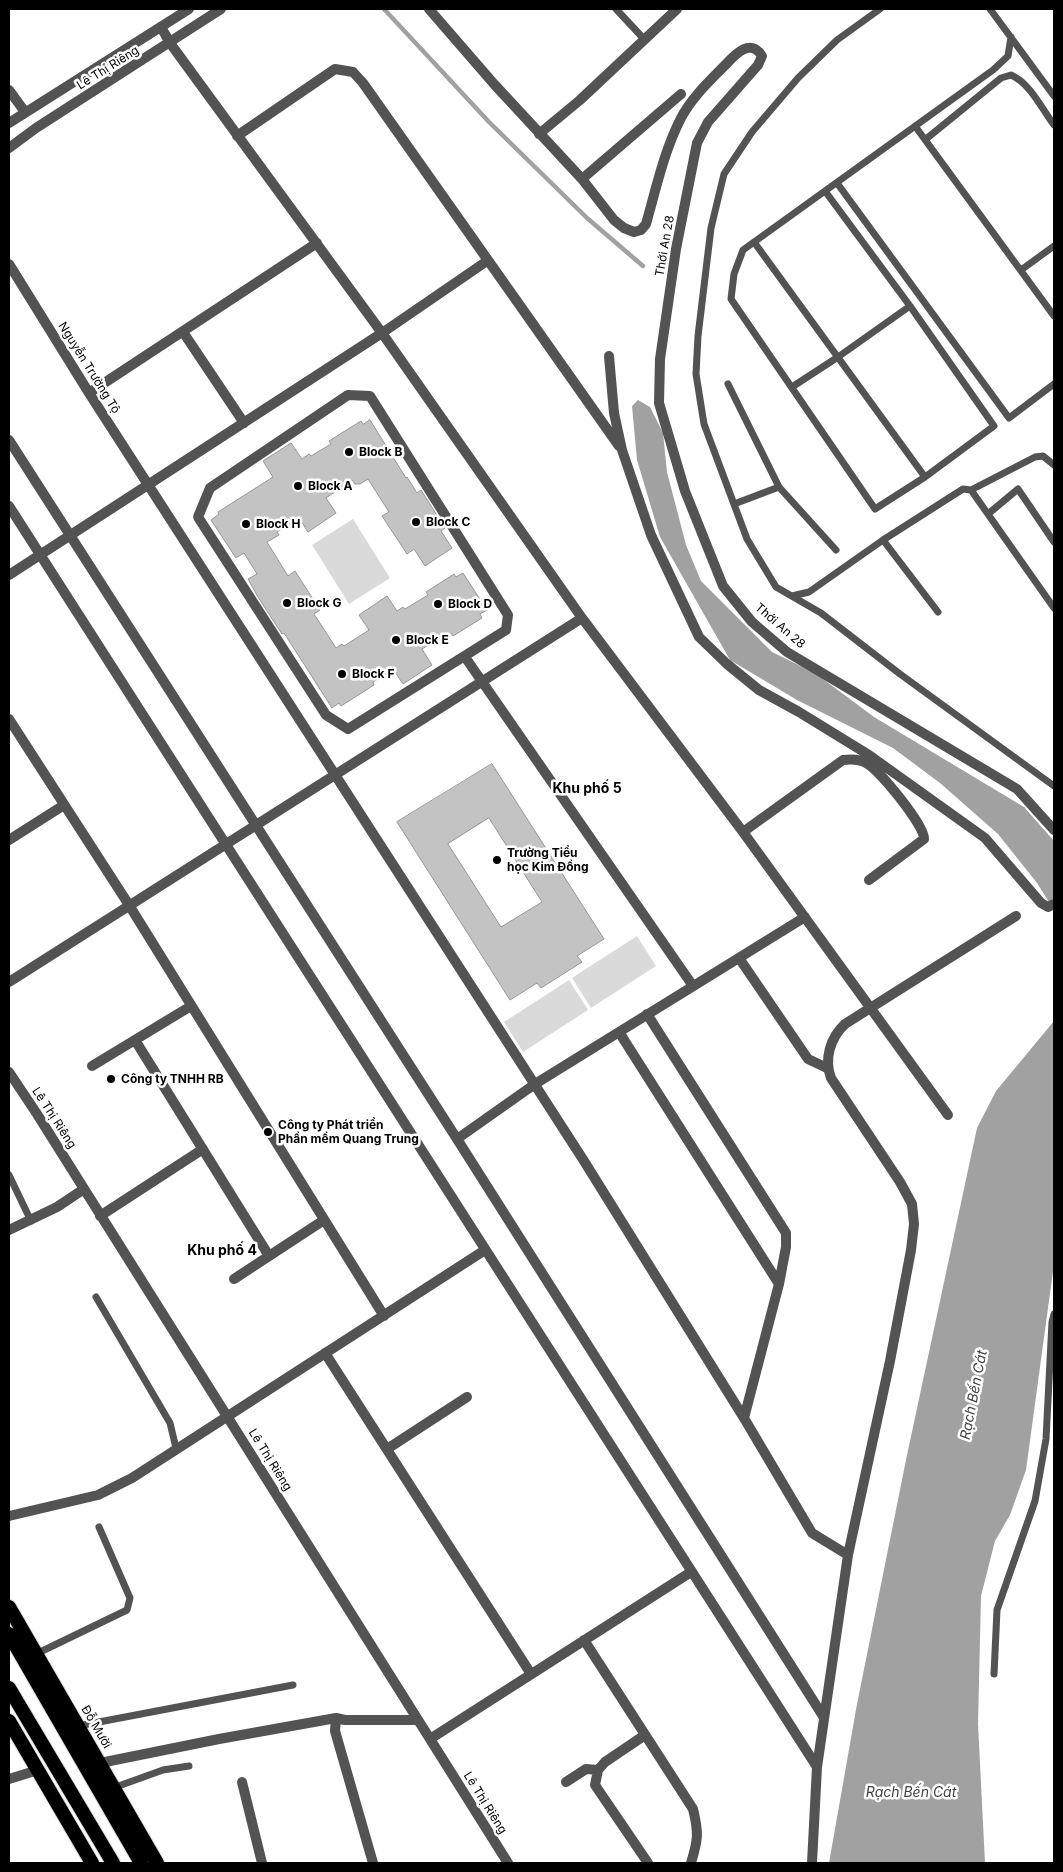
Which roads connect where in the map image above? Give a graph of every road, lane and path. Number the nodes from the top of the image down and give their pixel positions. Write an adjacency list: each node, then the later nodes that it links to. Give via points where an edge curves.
1 (189, 9): 8 (street, Lê Thị Riêng)
2 (221, 9): 11 (street, Lê Thị Riêng)
3 (429, 9): 19 (street, Thới An 28)
4 (616, 9): 10 (lane)
5 (677, 9): 10 (street)
6 (880, 9): 50 (lane, via 837,40 798,78 752,132 724,174 709,245 696,374 704,424)
7 (990, 9): 9 (lane)
8 (161, 27): 11 (street); 15 (street, Lê Thị Riêng)
9 (1011, 38): 14 (lane); 18 (lane, via 1008,56 1003,61)
10 (644, 39): 19 (street)
11 (170, 43): 20 (street); 22 (street, Lê Thị Riêng)
12 (9, 90): 15 (street)
13 (681, 94): 23 (street)
14 (1054, 96)
15 (24, 112): 16 (street, Lê Thị Riêng)
16 (9, 123)
17 (1054, 125): 21 (lane, via 1026,86 1011,75 1001,78)
18 (916, 126): 21 (lane); 24 (lane)
19 (539, 134): 23 (street, Thới An 28)
20 (238, 136): 27 (street); 29 (street, via 335,69 353,72)
21 (926, 139): 31 (lane)
22 (9, 148)
23 (582, 179): 70 (street, Thới An 28, via 614,220 634,232 642,230 668,147 682,117 699,93 735,55 752,47 759,50 762,56 758,65 708,122 697,143 676,249 660,359 659,403 685,491 723,586 752,622 786,652 1017,789)
24 (837, 183): 25 (lane); 39 (lane, via 1009,418)
25 (825, 191): 26 (lane); 32 (lane)
26 (754, 242): 37 (lane); 40 (lane, via 740,258 731,299)
27 (317, 243): 34 (street); 35 (street)
28 (1054, 246): 31 (lane)
29 (487, 261): 35 (street); 44 (street)
30 (9, 264): 41 (street, Nguyễn Trường Tộ)
31 (1021, 270): 33 (lane)
32 (910, 306): 37 (lane); 46 (lane, via 994,426)
33 (1054, 316)
34 (182, 332): 41 (street); 42 (street)
35 (382, 333): 42 (street); 62 (street)
36 (609, 356): 44 (street, via 614,413)
37 (838, 358): 40 (lane); 46 (lane)
38 (728, 384): 48 (lane)
39 (1054, 384)
40 (792, 387): 46 (lane, via 875,509)
41 (89, 393): 47 (street, Nguyễn Trường Tộ)
42 (244, 423): 47 (street)
43 (9, 440): 53 (street)
44 (622, 450): 76 (street, via 651,535 700,637 759,690 869,754 985,838 1041,903)
45 (1054, 465): 49 (lane, via 1043,456 1035,457)
46 (925, 477)
47 (148, 485): 53 (street); 66 (street, Nguyễn Trường Tộ)
48 (779, 487): 50 (lane); 56 (lane)
49 (971, 490): 52 (lane); 54 (lane, via 963,489)
50 (734, 504): 59 (lane, via 747,539 776,587)
51 (9, 506): 57 (street)
52 (988, 514): 55 (lane, via 1018,489); 60 (lane)
53 (71, 536): 57 (street); 69 (street)
54 (883, 540): 59 (lane, via 809,592); 61 (lane)
55 (1054, 542)
56 (836, 550)
57 (40, 556): 58 (street); 73 (street)
58 (9, 575)
59 (792, 596): 67 (lane, via 821,613)
60 (1054, 608)
61 (938, 612)
62 (582, 618): 64 (street); 71 (street)
63 (466, 657): 63 (street, via 348,729 326,715 198,516 210,488 348,395 370,396 508,615 506,630); 64 (street)
64 (481, 681): 66 (street); 81 (street)
65 (9, 719): 68 (street)
66 (335, 774): 69 (street); 90 (street, Nguyễn Trường Tộ)
67 (1054, 786)
68 (64, 805): 72 (street); 75 (street)
69 (257, 825): 73 (street); 92 (street)
70 (1054, 830)
71 (743, 832): 74 (street, via 843,760 859,760 873,768 892,788 925,836); 78 (street)
72 (9, 840)
73 (226, 845): 75 (street); 100 (street)
74 (869, 880)
75 (129, 905): 80 (street); 82 (street)
76 (1052, 905)
77 (1016, 916): 83 (street)
78 (804, 917): 79 (street); 83 (street)
79 (739, 958): 81 (street); 88 (street, via 808,1058)
80 (9, 982)
81 (693, 986): 84 (street)
82 (191, 1006): 86 (street); 97 (street)
83 (870, 1007): 88 (street, via 836,1032 830,1045); 91 (street)
84 (648, 1014): 85 (street); 103 (street, via 786,1233)
85 (620, 1032): 90 (street); 103 (street)
86 (135, 1040): 87 (street); 93 (street)
87 (92, 1066)
88 (828, 1068): 115 (street, via 831,1078 904,1189 912,1204 914,1224 890,1361)
89 (9, 1072): 95 (street, Lê Thị Riêng)
90 (535, 1084): 92 (street); 110 (street, Nguyễn Trường Tộ)
91 (948, 1115)
92 (458, 1139): 125 (street)
93 (202, 1149): 96 (street); 101 (street)
94 (9, 1175): 98 (lane)
95 (84, 1189): 96 (street, Lê Thị Riêng); 98 (street)
96 (100, 1216): 109 (street, Lê Thị Riêng)
97 (324, 1220): 101 (street); 106 (street)
98 (31, 1221): 99 (street)
99 (9, 1230)
100 (485, 1250): 106 (street); 116 (street)
101 (269, 1256): 102 (street)
102 (234, 1279)
103 (779, 1284): 110 (street)
104 (96, 1297): 111 (lane, via 170,1423)
105 (1054, 1314): 122 (lane, via 1046,1439 1035,1501 997,1610)
106 (384, 1316): 107 (street)
107 (325, 1353): 109 (street); 112 (street)
108 (467, 1397): 112 (street)
109 (227, 1416): 111 (street); 127 (street, Lê Thị Riêng)
110 (744, 1418): 115 (street, Nguyễn Trường Tộ, via 812,1533)
111 (176, 1448): 113 (street, via 132,1478 98,1495)
112 (387, 1449): 121 (street)
113 (9, 1516)
114 (99, 1527): 120 (lane, via 130,1598 127,1610)
115 (848, 1555): 125 (street)
116 (691, 1572): 119 (street); 134 (street)
117 (9, 1607): 120 (highway, Đỗ Mười)
118 (9, 1634): 144 (highway)
119 (584, 1640): 121 (street); 130 (street)
120 (36, 1654): 129 (highway, Đỗ Mười)
121 (531, 1674): 131 (street)
122 (994, 1674)
123 (293, 1685): 129 (lane)
124 (9, 1688): 141 (highway)
125 (823, 1716): 134 (street)
126 (336, 1718): 127 (street); 132 (street); 147 (street, via 336,1731)
127 (418, 1720): 131 (street, Lê Thị Riêng)
128 (9, 1721): 135 (highway)
129 (78, 1726): 132 (highway, Đỗ Mười)
130 (645, 1735): 136 (street); 150 (street, via 693,1809 698,1841)
131 (430, 1739): 148 (street, Lê Thị Riêng)
132 (100, 1763): 140 (highway, Đỗ Mười)
133 (189, 1766): 140 (lane, via 164,1770)
134 (817, 1767): 151 (street)
135 (38, 1770): 137 (street); 141 (highway); 142 (highway)
136 (598, 1770): 139 (street, via 586,1769); 149 (street, via 596,1785)
137 (9, 1779)
138 (242, 1782): 146 (street)
139 (566, 1782)
140 (113, 1788): 145 (highway, Đỗ Mười)
141 (74, 1799): 143 (highway)
142 (92, 1863)
143 (113, 1863)
144 (141, 1863)
145 (157, 1863)
146 (262, 1863)
147 (373, 1863)
148 (508, 1863)
149 (648, 1863)
150 (692, 1863)
151 (812, 1863)

